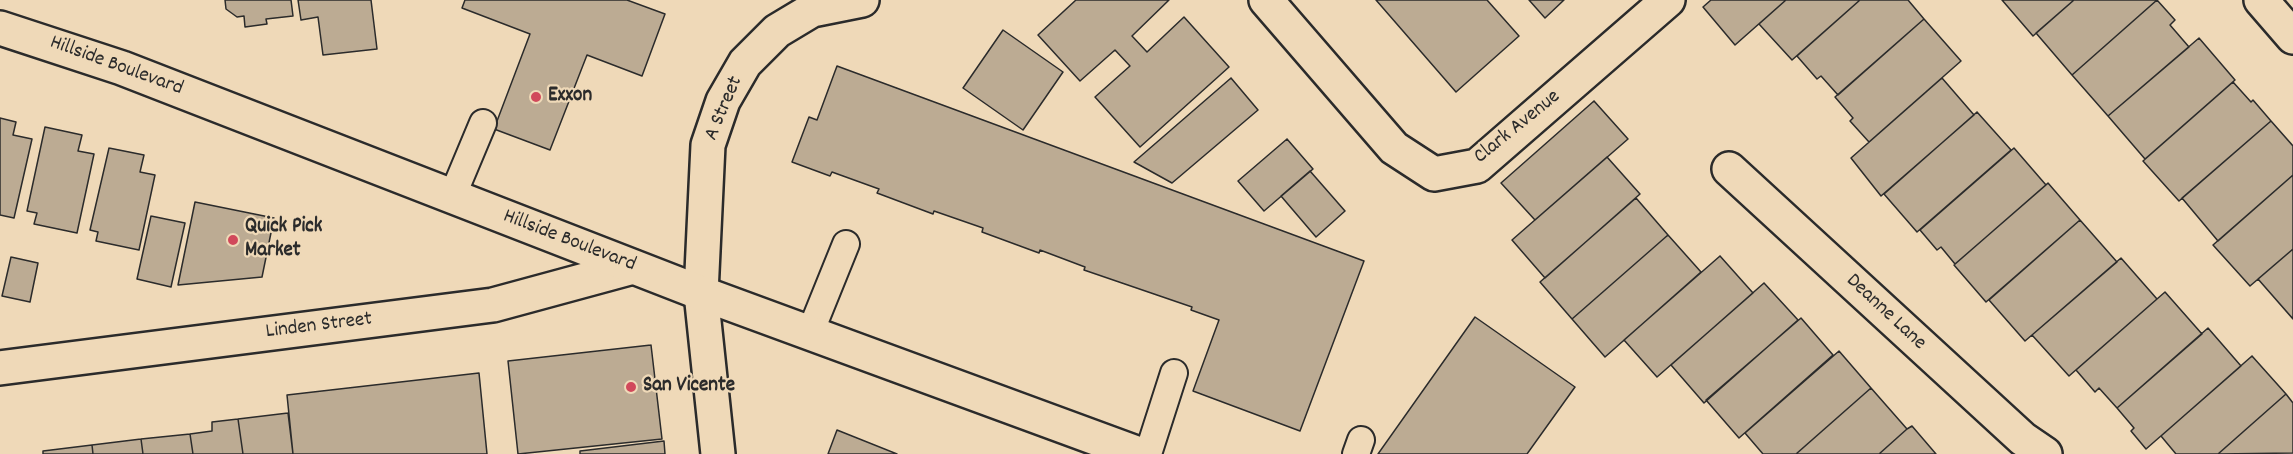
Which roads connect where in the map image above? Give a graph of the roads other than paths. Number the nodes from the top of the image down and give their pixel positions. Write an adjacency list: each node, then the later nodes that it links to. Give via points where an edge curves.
1 (862, 0): 12 (street, A Street, via 812,10 777,32 745,63 723,101 708,145)
2 (1266, 0): 3 (street, Clark Avenue, via 1394,148 1434,174 1477,166)
3 (1668, 0)
4 (2261, 0): 6 (street)
5 (0, 28): 9 (street, Hillside Boulevard, via 122,68)
6 (2293, 37)
7 (483, 123): 9 (lane)
8 (1729, 169): 19 (street, Deanne Lane, via 2023,440)
9 (452, 197): 11 (street, Hillside Boulevard)
10 (846, 244): 13 (lane)
11 (633, 267): 12 (street, Hillside Boulevard); 14 (street, Linden Street, via 493,305)
12 (701, 293): 13 (street, Hillside Boulevard); 16 (street, A Street)
13 (810, 333): 17 (street, Hillside Boulevard)
14 (0, 369)
15 (1174, 374): 18 (lane)
16 (718, 454)
17 (1139, 454)
18 (1148, 454)
19 (2045, 454)

